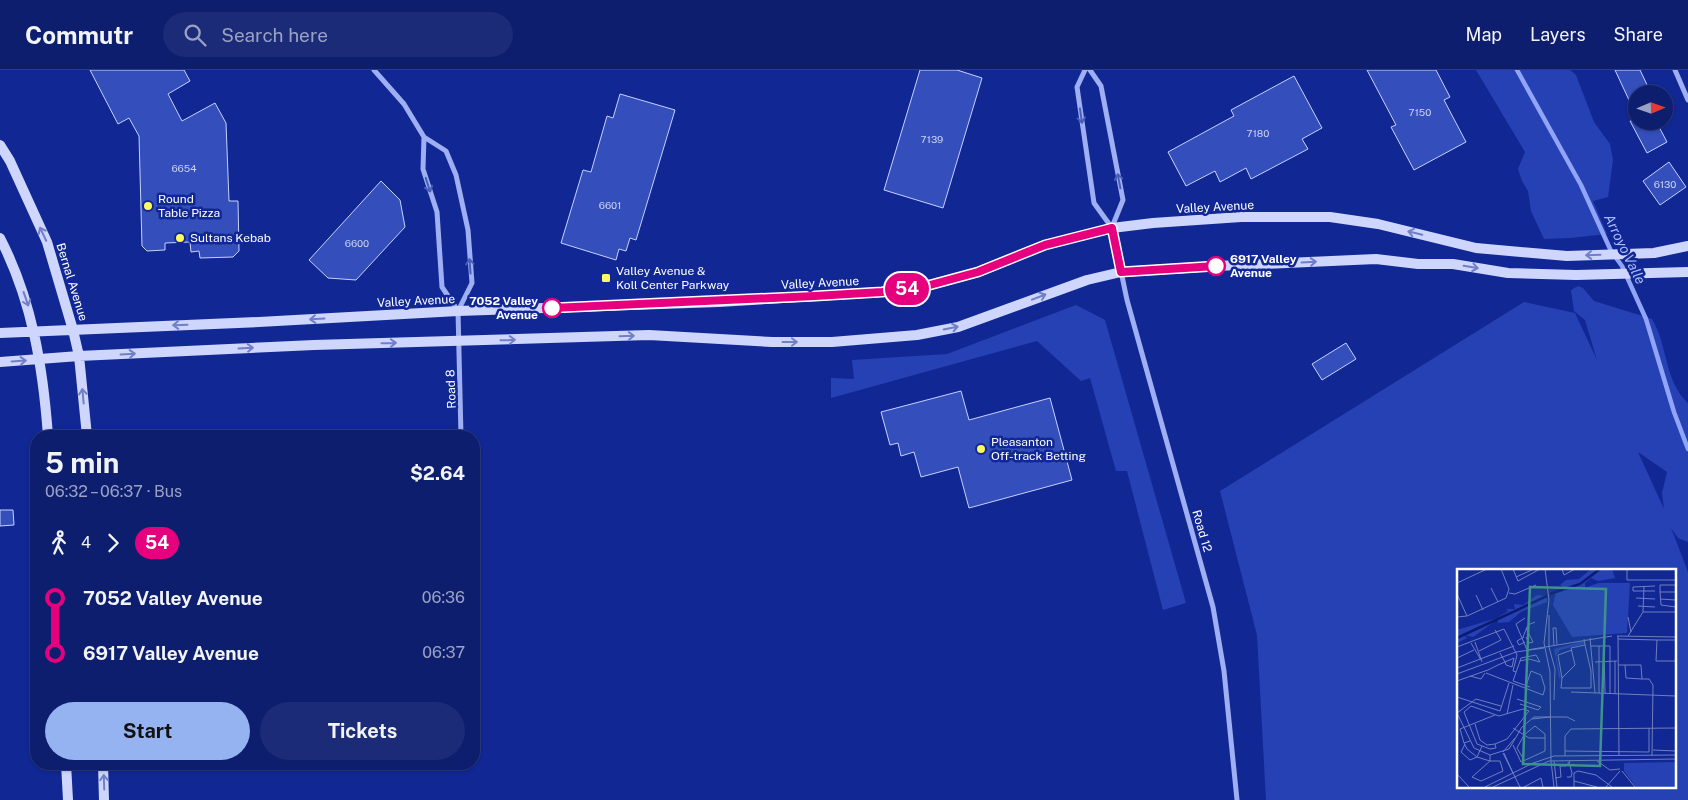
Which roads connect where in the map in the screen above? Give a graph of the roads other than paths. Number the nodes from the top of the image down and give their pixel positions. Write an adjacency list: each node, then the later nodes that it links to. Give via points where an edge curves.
1 (374, 70): 6 (street, via 404,104)
2 (1085, 70): 8 (street, one-way to 8, via 1077,87 1094,204)
3 (1090, 70): 8 (street, one-way to 3, via 1123,200 1101,86)
4 (1675, 70): 5 (street)
5 (1688, 100)
6 (424, 137): 13 (street, one-way to 13, via 423,169 437,212 442,287); 13 (street, one-way to 6, via 472,283 468,230 456,175 446,151)
7 (0, 145): 14 (main road, Bernal Avenue, one-way to 7, via 47,242)
8 (1112, 228): 10 (main road, Valley Avenue, one-way to 8, via 1654,253 1567,256 1476,248 1378,224 1330,217 1153,222); 11 (street, Road 12); 13 (main road, Valley Avenue, via 1045,245 978,272 940,283 882,292)
9 (0, 238): 15 (main road, one-way to 15, via 14,264)
10 (1688, 246)
11 (1121, 272): 12 (main road, one-way to 12, via 1376,259 1453,264 1508,273); 17 (main road, one-way to 11, via 649,335 832,342 917,335 958,327 1087,280); 28 (street, Road 12, via 1213,607 1224,670)
12 (1688, 272)
13 (458, 312): 14 (main road, Valley Avenue, one-way to 14); 17 (street, Road 8)
14 (73, 330): 15 (main road, Valley Avenue); 18 (main road, Bernal Avenue)
15 (34, 332): 16 (main road, Valley Avenue); 19 (main road)
16 (0, 333)
17 (459, 342): 18 (main road, one-way to 17); 23 (street, Road 8)
18 (79, 356): 19 (main road); 22 (main road, Bernal Avenue, one-way to 18)
19 (39, 359): 20 (main road, one-way to 19); 21 (main road)
20 (0, 362)
21 (48, 430)
22 (86, 430)
23 (461, 430)
24 (66, 770): 26 (main road)
25 (103, 770): 27 (main road, one-way to 25)
26 (68, 800)
27 (104, 800)
28 (1238, 800)

